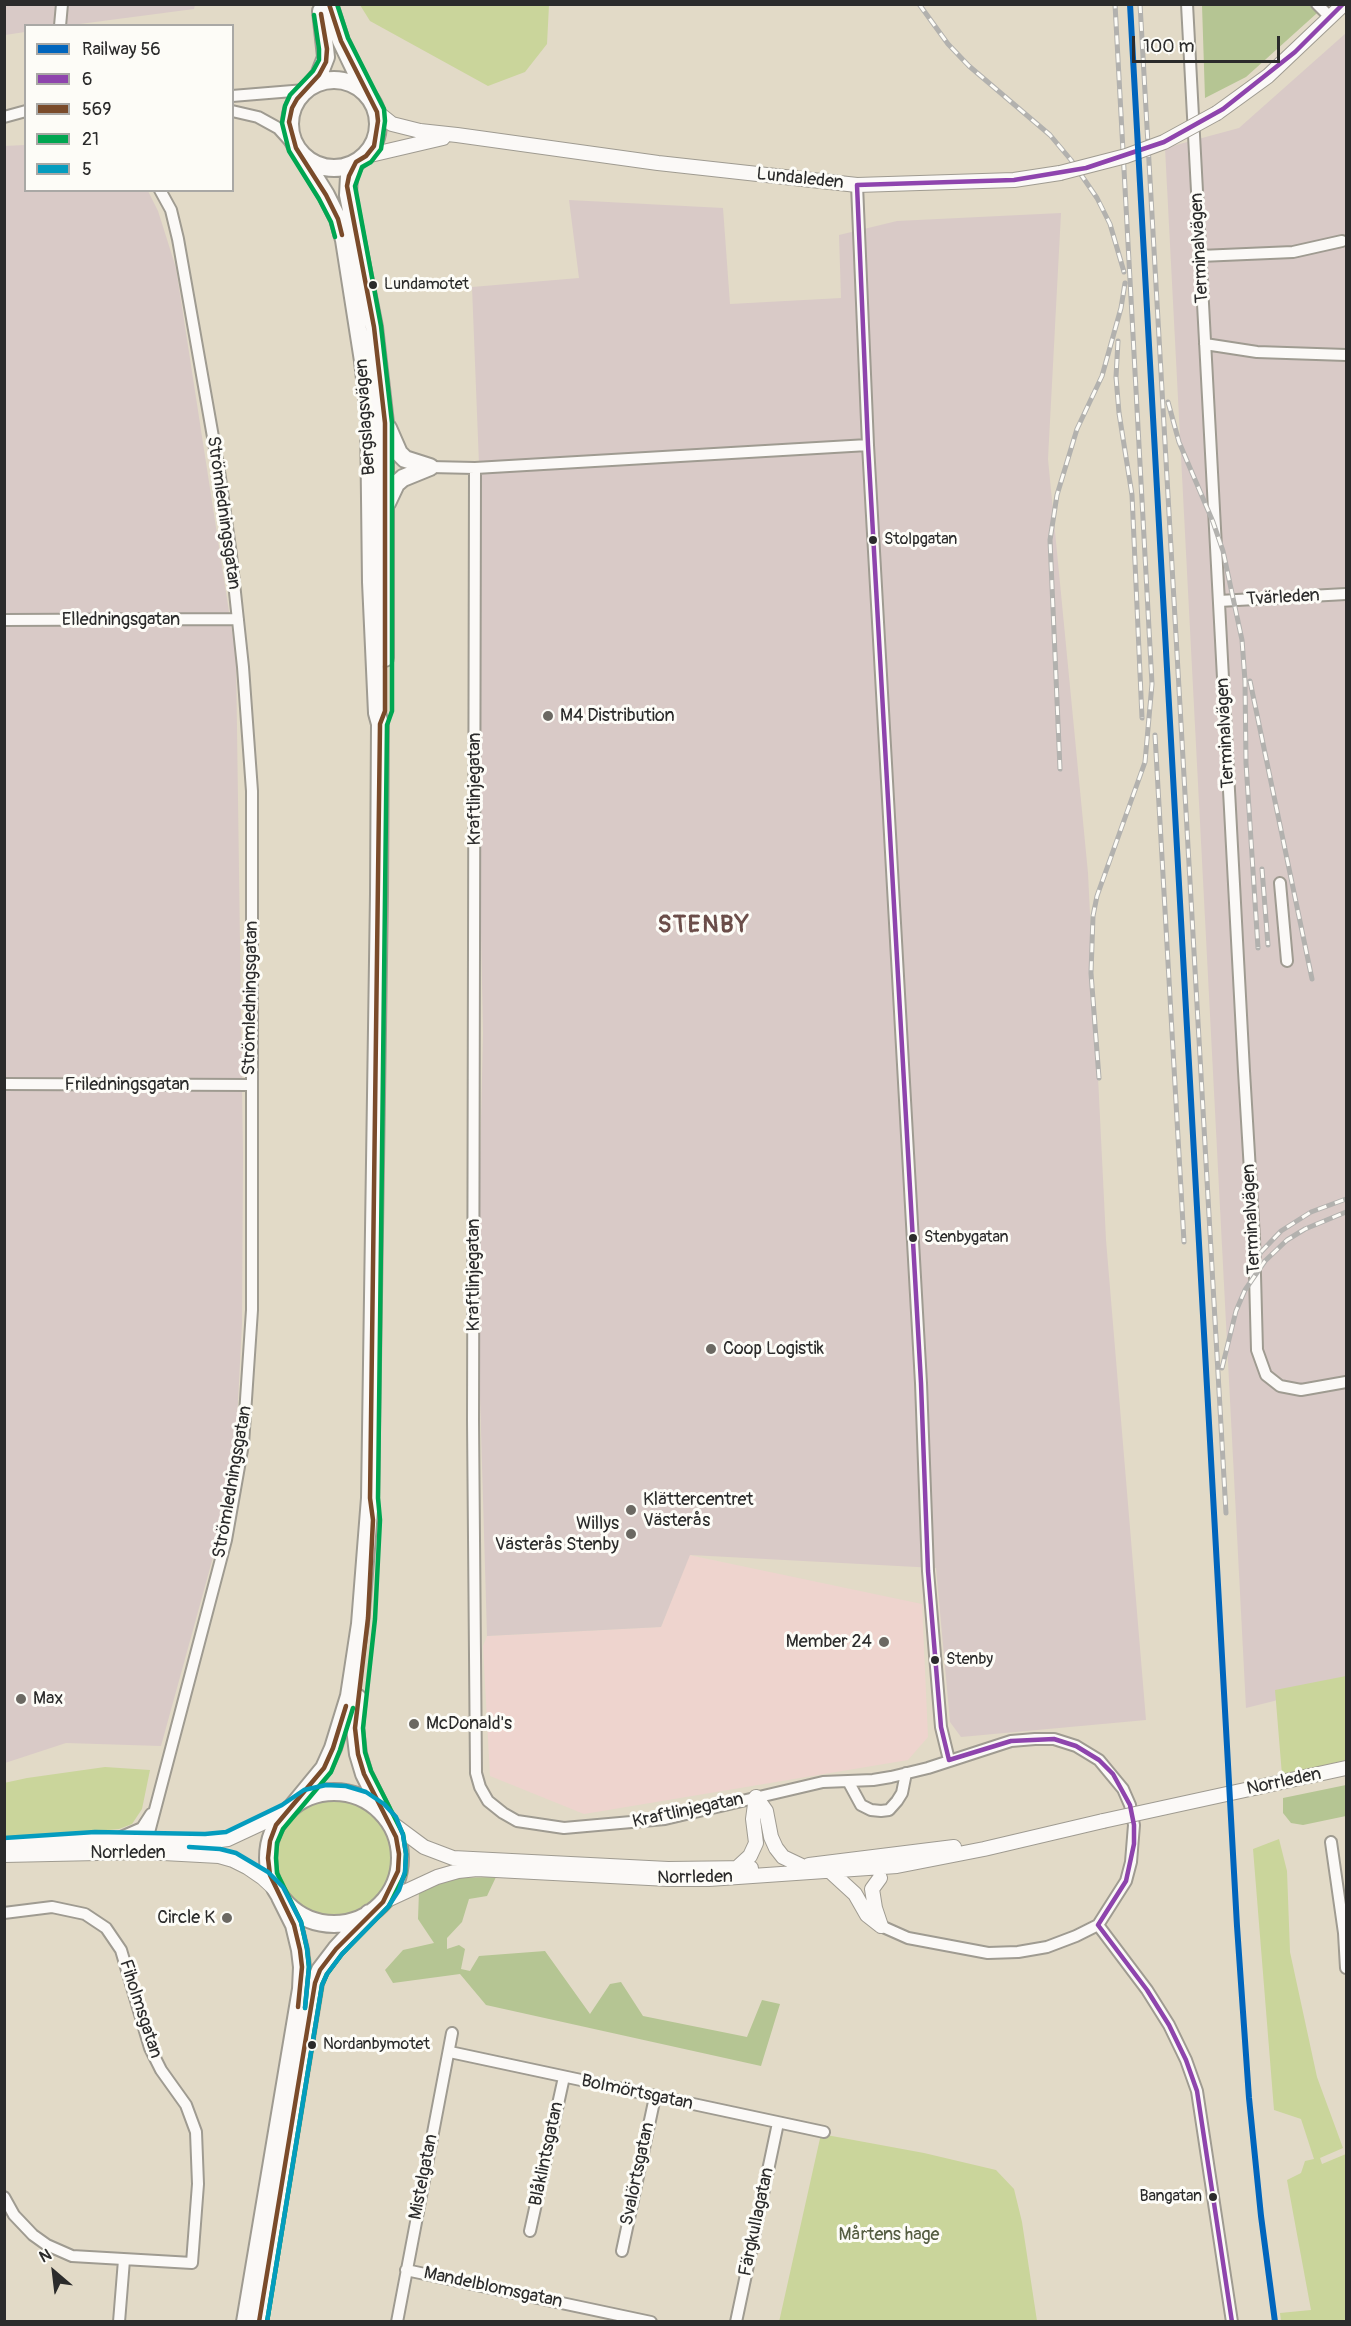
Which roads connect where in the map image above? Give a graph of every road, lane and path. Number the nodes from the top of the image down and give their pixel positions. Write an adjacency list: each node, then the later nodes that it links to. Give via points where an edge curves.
1 (62, 4): 8 (street)
2 (320, 4): 9 (highway, via 326,57 319,75)
3 (329, 4): 11 (highway, via 341,41)
4 (1186, 4): 22 (street, Terminalvägen)
5 (1317, 4): 7 (street)
6 (1344, 4): 7 (main road, Lundaleden)
7 (1330, 17): 19 (main road, Lundaleden, bridge, via 1268,76 1217,113 1155,146 1060,173 1014,180)
8 (60, 24)
9 (308, 87): 10 (street); 11 (highway, via 343,81 355,86); 17 (highway, via 290,115 290,132)
10 (234, 96)
11 (374, 106): 16 (main road, Lundaleden, via 400,127); 18 (highway, via 377,134 374,146)
12 (234, 111): 17 (street, via 258,117 278,128)
13 (24, 112): 14 (street)
14 (4, 117): 15 (street)
15 (24, 117)
16 (457, 135): 18 (main road, Lundaleden); 19 (main road, Lundaleden)
17 (299, 152): 18 (highway, via 323,168 345,167); 34 (highway, Bergslagsvägen, via 338,219 363,361 369,415 370,582)
18 (361, 159): 25 (highway, Bergslagsvägen, via 349,176 348,195 374,327)
19 (857, 185): 26 (street)
20 (161, 192): 33 (street, Strömledningsgatan, via 171,210 178,239 219,471)
21 (1342, 241): 22 (street, via 1293,252)
22 (1200, 256): 23 (street, Terminalvägen)
23 (1205, 344): 24 (street, via 1257,352); 31 (street, Terminalvägen)
24 (1347, 355)
25 (386, 423): 27 (highway, via 405,459); 29 (highway, Bergslagsvägen)
26 (868, 445): 28 (street); 41 (street, via 921,1383 928,1571 941,1727)
27 (430, 466): 28 (street); 29 (highway, via 396,484)
28 (475, 468): 45 (street, Kraftlinjegatan, via 476,1773 488,1801 503,1813 517,1821 564,1828 665,1819)
29 (386, 506): 34 (highway, Bergslagsvägen, via 385,711)
30 (1347, 594): 31 (street, Tvärleden)
31 (1219, 601): 39 (street, Terminalvägen, via 1259,1359 1266,1375 1280,1386 1301,1390)
32 (4, 620): 33 (street, Elledningsgatan)
33 (238, 620): 38 (street, Strömledningsgatan, via 252,791)
34 (380, 724): 40 (highway, Bergslagsvägen)
35 (1280, 883): 36 (street)
36 (1287, 961)
37 (4, 1084): 38 (street, Friledningsgatan)
38 (250, 1085): 46 (street, Strömledningsgatan, via 252,1310 243,1444 226,1540)
39 (1347, 1382)
40 (370, 1498): 47 (highway, Bergslagsvägen, via 360,1624 344,1715 324,1768); 48 (highway, Bergslagsvägen, via 370,1598 355,1728 364,1774)
41 (949, 1760): 43 (street); 64 (street, via 1011,1741 1054,1739 1092,1755 1113,1774 1130,1805 1134,1845 1126,1881)
42 (1347, 1768): 50 (main road, Norrleden, bridge)
43 (906, 1773): 44 (street); 44 (street, via 897,1801 881,1811 861,1804)
44 (848, 1781): 45 (street, via 824,1782)
45 (756, 1797): 55 (main road, via 766,1811 776,1848 783,1857); 57 (main road, via 756,1843 750,1856)
46 (157, 1803): 49 (street, Strömledningsgatan, via 142,1828); 53 (street, Strömledningsgatan)
47 (289, 1809): 48 (highway, via 317,1794 345,1793 371,1804); 53 (main road, Norrleden, via 228,1839); 60 (highway, via 273,1833 267,1858)
48 (387, 1819): 57 (main road, Norrleden, via 424,1846 453,1858 668,1869); 61 (highway, via 398,1845 398,1871)
49 (116, 1839): 52 (main road, Norrleden); 53 (main road, Norrleden)
50 (1011, 1841): 55 (main road, Norrleden); 56 (main road, Norrleden)
51 (1331, 1842): 66 (street)
52 (4, 1846)
53 (146, 1846): 54 (main road, Norrleden); 60 (main road, Norrleden, via 234,1860 263,1878)
54 (4, 1855)
55 (802, 1866): 57 (main road, Norrleden)
56 (897, 1866): 58 (main road, Norrleden); 59 (street)
57 (737, 1868)
58 (831, 1872): 61 (main road, Norrleden, via 668,1879 477,1869 437,1877); 65 (main road)
59 (880, 1878): 65 (main road, via 872,1889)
60 (278, 1894): 63 (highway, via 292,1909 322,1923 354,1920); 81 (highway, via 294,1925 302,1967 301,1989)
61 (383, 1902): 63 (highway)
62 (4, 1913): 77 (street, Fiholmsgatan, via 52,1907 85,1914 106,1928 121,1950 150,2048 186,2105 196,2132 198,2184 192,2263)
63 (369, 1913): 82 (highway, via 336,1949 315,1983)
64 (1098, 1925): 65 (street, via 1047,1947 988,1953 908,1938); 86 (street, via 1147,1990 1190,2070 1197,2091)
65 (881, 1926)
66 (1347, 1968)
67 (452, 2033): 68 (street, Mistelgatan)
68 (450, 2052): 69 (street, Bolmörtsgatan); 78 (street, Mistelgatan)
69 (564, 2077): 70 (street, Bolmörtsgatan); 75 (street, Blåklintsgatan)
70 (655, 2097): 71 (street, Bolmörtsgatan); 76 (street, Svalörtsgatan)
71 (778, 2123): 72 (street, Bolmörtsgatan); 85 (street, Färgkullagatan)
72 (824, 2132)
73 (4, 2197): 74 (street)
74 (9, 2218): 77 (street, via 58,2251 72,2256)
75 (530, 2232)
76 (622, 2251)
77 (124, 2260): 80 (street)
78 (406, 2270): 79 (street, Mandelblomsgatan); 83 (street, Mistelgatan)
79 (623, 2319): 84 (street, Mandelblomsgatan)
80 (119, 2322)
81 (245, 2322)
82 (259, 2322)
83 (397, 2322)
84 (651, 2322)
85 (736, 2322)
86 (1232, 2322)

